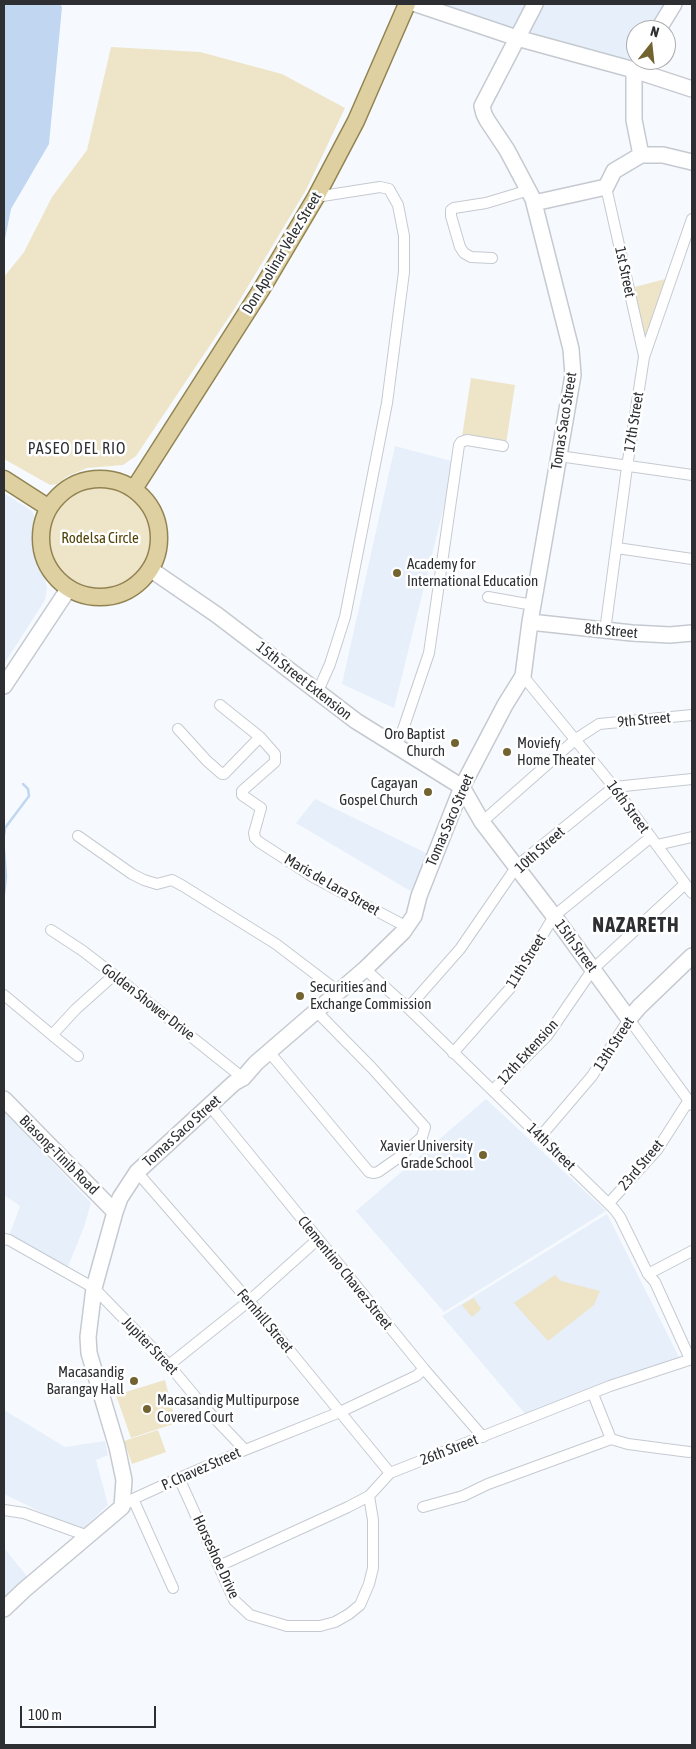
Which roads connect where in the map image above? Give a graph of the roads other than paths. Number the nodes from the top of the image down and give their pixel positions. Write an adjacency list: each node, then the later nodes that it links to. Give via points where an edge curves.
1 (407, 4): 14 (main road, Don Apolinar Velez Street, via 356,121)
2 (416, 4): 6 (street)
3 (535, 4): 6 (street)
4 (674, 4): 5 (street)
5 (664, 20)
6 (517, 38): 7 (street); 15 (street, Tomas Saco Street, via 485,99 483,110 508,150)
7 (626, 63)
8 (637, 70): 11 (street, via 634,120)
9 (648, 70): 10 (street)
10 (692, 89)
11 (641, 155): 12 (street); 13 (street, via 614,171)
12 (692, 162)
13 (606, 186): 15 (street); 18 (street, 1st Street)
14 (316, 197): 24 (main road, Don Apolinar Velez Street, via 261,290); 37 (street, via 380,187 389,189 398,205 404,236 403,288 387,403 345,617)
15 (531, 197): 17 (street, via 451,210 464,253 472,257); 20 (street, Tomas Saco Street, via 572,349 573,375)
16 (692, 219): 18 (street, 17th Street)
17 (492, 258)
18 (644, 357): 21 (street, 17th Street)
19 (503, 446): 43 (street, via 467,440 460,442 429,653)
20 (559, 456): 21 (street); 31 (street, Tomas Saco Street)
21 (627, 467): 22 (street); 26 (street, 17th Street)
22 (692, 475)
23 (4, 479): 25 (main road)
24 (134, 489): 25 (main road, via 107,479 90,480 67,489); 28 (main road, via 150,506 157,522 159,540)
25 (49, 508): 29 (main road, via 41,534 43,552 50,568)
26 (617, 548): 27 (street); 33 (street, 17th Street)
27 (692, 559)
28 (150, 569): 29 (main road, via 140,581 116,594 88,595); 37 (street, 15th Street Extension)
29 (69, 588): 36 (street)
30 (488, 597): 31 (street)
31 (533, 605): 32 (street, Tomas Saco Street)
32 (530, 622): 33 (street, 8th Street); 35 (street, Tomas Saco Street)
33 (605, 631): 34 (street, 8th Street, via 670,635)
34 (692, 633)
35 (523, 676): 42 (street, 16th Street); 45 (street, Tomas Saco Street)
36 (4, 686)
37 (318, 691): 43 (street, 15th Street Extension, via 356,721)
38 (220, 705): 41 (street)
39 (692, 715): 42 (street, 9th Street, via 599,724)
40 (178, 729): 41 (street, via 222,774)
41 (260, 737): 55 (street, Maris de Lara Street, via 274,754 275,762 242,791 242,795 261,808 254,833 259,842 313,877)
42 (576, 739): 46 (street, 16th Street); 47 (street, 9th Street)
43 (398, 747): 45 (street, 15th Street Extension)
44 (692, 780): 46 (street)
45 (462, 787): 47 (street, 15th Street); 55 (street, Tomas Saco Street)
46 (614, 787): 50 (street, 16th Street); 51 (street, 10th Street)
47 (482, 822): 51 (street, 15th Street)
48 (78, 836): 61 (street, via 132,874 154,884 176,882 276,944)
49 (692, 838): 50 (street, 11th Street)
50 (654, 841): 52 (street, 16th Street); 54 (street, 11th Street)
51 (517, 866): 54 (street, 15th Street); 63 (street, 10th Street, via 460,950)
52 (685, 884): 53 (street, 16th Street); 58 (street, 12th Extension)
53 (692, 893)
54 (554, 916): 58 (street, 15th Street); 67 (street, 11th Street, via 512,986)
55 (407, 927): 59 (street, Tomas Saco Street)
56 (51, 930): 60 (street, Golden Shower Drive)
57 (690, 963): 65 (street, 13th Street)
58 (593, 968): 65 (street, 15th Street); 71 (street, 12th Extension, via 547,1036)
59 (365, 969): 61 (street, Tomas Saco Street); 63 (street, 14th Street)
60 (114, 975): 66 (street); 70 (street, Golden Shower Drive)
61 (339, 992): 64 (street, Tomas Saco Street)
62 (4, 995): 66 (street)
63 (408, 1008): 67 (street, 14th Street)
64 (316, 1011): 68 (street, Tomas Saco Street); 68 (street, via 425,1127 422,1136 398,1158 378,1172 369,1172)
65 (629, 1019): 72 (street, 15th Street); 75 (street, 13th Street, via 592,1076)
66 (52, 1035): 69 (street)
67 (453, 1052): 71 (street, 14th Street)
68 (270, 1053): 70 (street, Tomas Saco Street)
69 (78, 1056)
70 (242, 1078): 74 (street, Tomas Saco Street)
71 (493, 1090): 75 (street, 14th Street)
72 (689, 1096): 77 (street, 23rd Street, via 657,1150)
73 (4, 1099): 78 (street, Biasong-Tinib Road)
74 (210, 1106): 76 (street, Tomas Saco Street); 80 (street, Clementino Chavez Street)
75 (540, 1137): 77 (street, 14th Street)
76 (137, 1172): 78 (street, Tomas Saco Street); 84 (street, Fernhill Street)
77 (609, 1203): 82 (street, 14th Street, via 620,1217)
78 (115, 1212): 83 (street, Tomas Saco Street)
79 (4, 1239): 83 (street, Jupiter Street)
80 (317, 1240): 84 (street); 87 (street, Clementino Chavez Street)
81 (692, 1250): 82 (street)
82 (648, 1274): 85 (street, 14th Street, via 655,1282)
83 (94, 1288): 86 (street, Jupiter Street); 97 (street, Tomas Saco Street, via 88,1323 89,1353 117,1447)
84 (249, 1301): 86 (street); 89 (street, Fernhill Street)
85 (691, 1359): 88 (street, 26th Street)
86 (169, 1365): 92 (street, Jupiter Street)
87 (424, 1369): 89 (street, P. Chavez Street, via 416,1376); 90 (street, Clementino Chavez Street)
88 (593, 1394): 90 (street, 26th Street); 91 (street)
89 (340, 1412): 92 (street, P. Chavez Street); 94 (street, Fernhill Street)
90 (483, 1437): 94 (street, 26th Street)
91 (611, 1439): 93 (street); 98 (street, via 463,1496)
92 (245, 1450): 95 (street, P. Chavez Street)
93 (689, 1452)
94 (390, 1473): 96 (street, 26th Street)
95 (179, 1478): 97 (street, P. Chavez Street); 101 (street, Horseshoe Drive)
96 (369, 1496): 101 (street, 26th Street); 101 (street, Horseshoe Drive, via 374,1538 369,1584 360,1605 335,1622 320,1626 287,1626 250,1615 234,1600)
97 (128, 1503): 100 (street, P. Chavez Street); 102 (street)
98 (423, 1507)
99 (4, 1510): 100 (street)
100 (88, 1536): 103 (street, P. Chavez Street)
101 (220, 1566)
102 (173, 1588)
103 (4, 1609)

